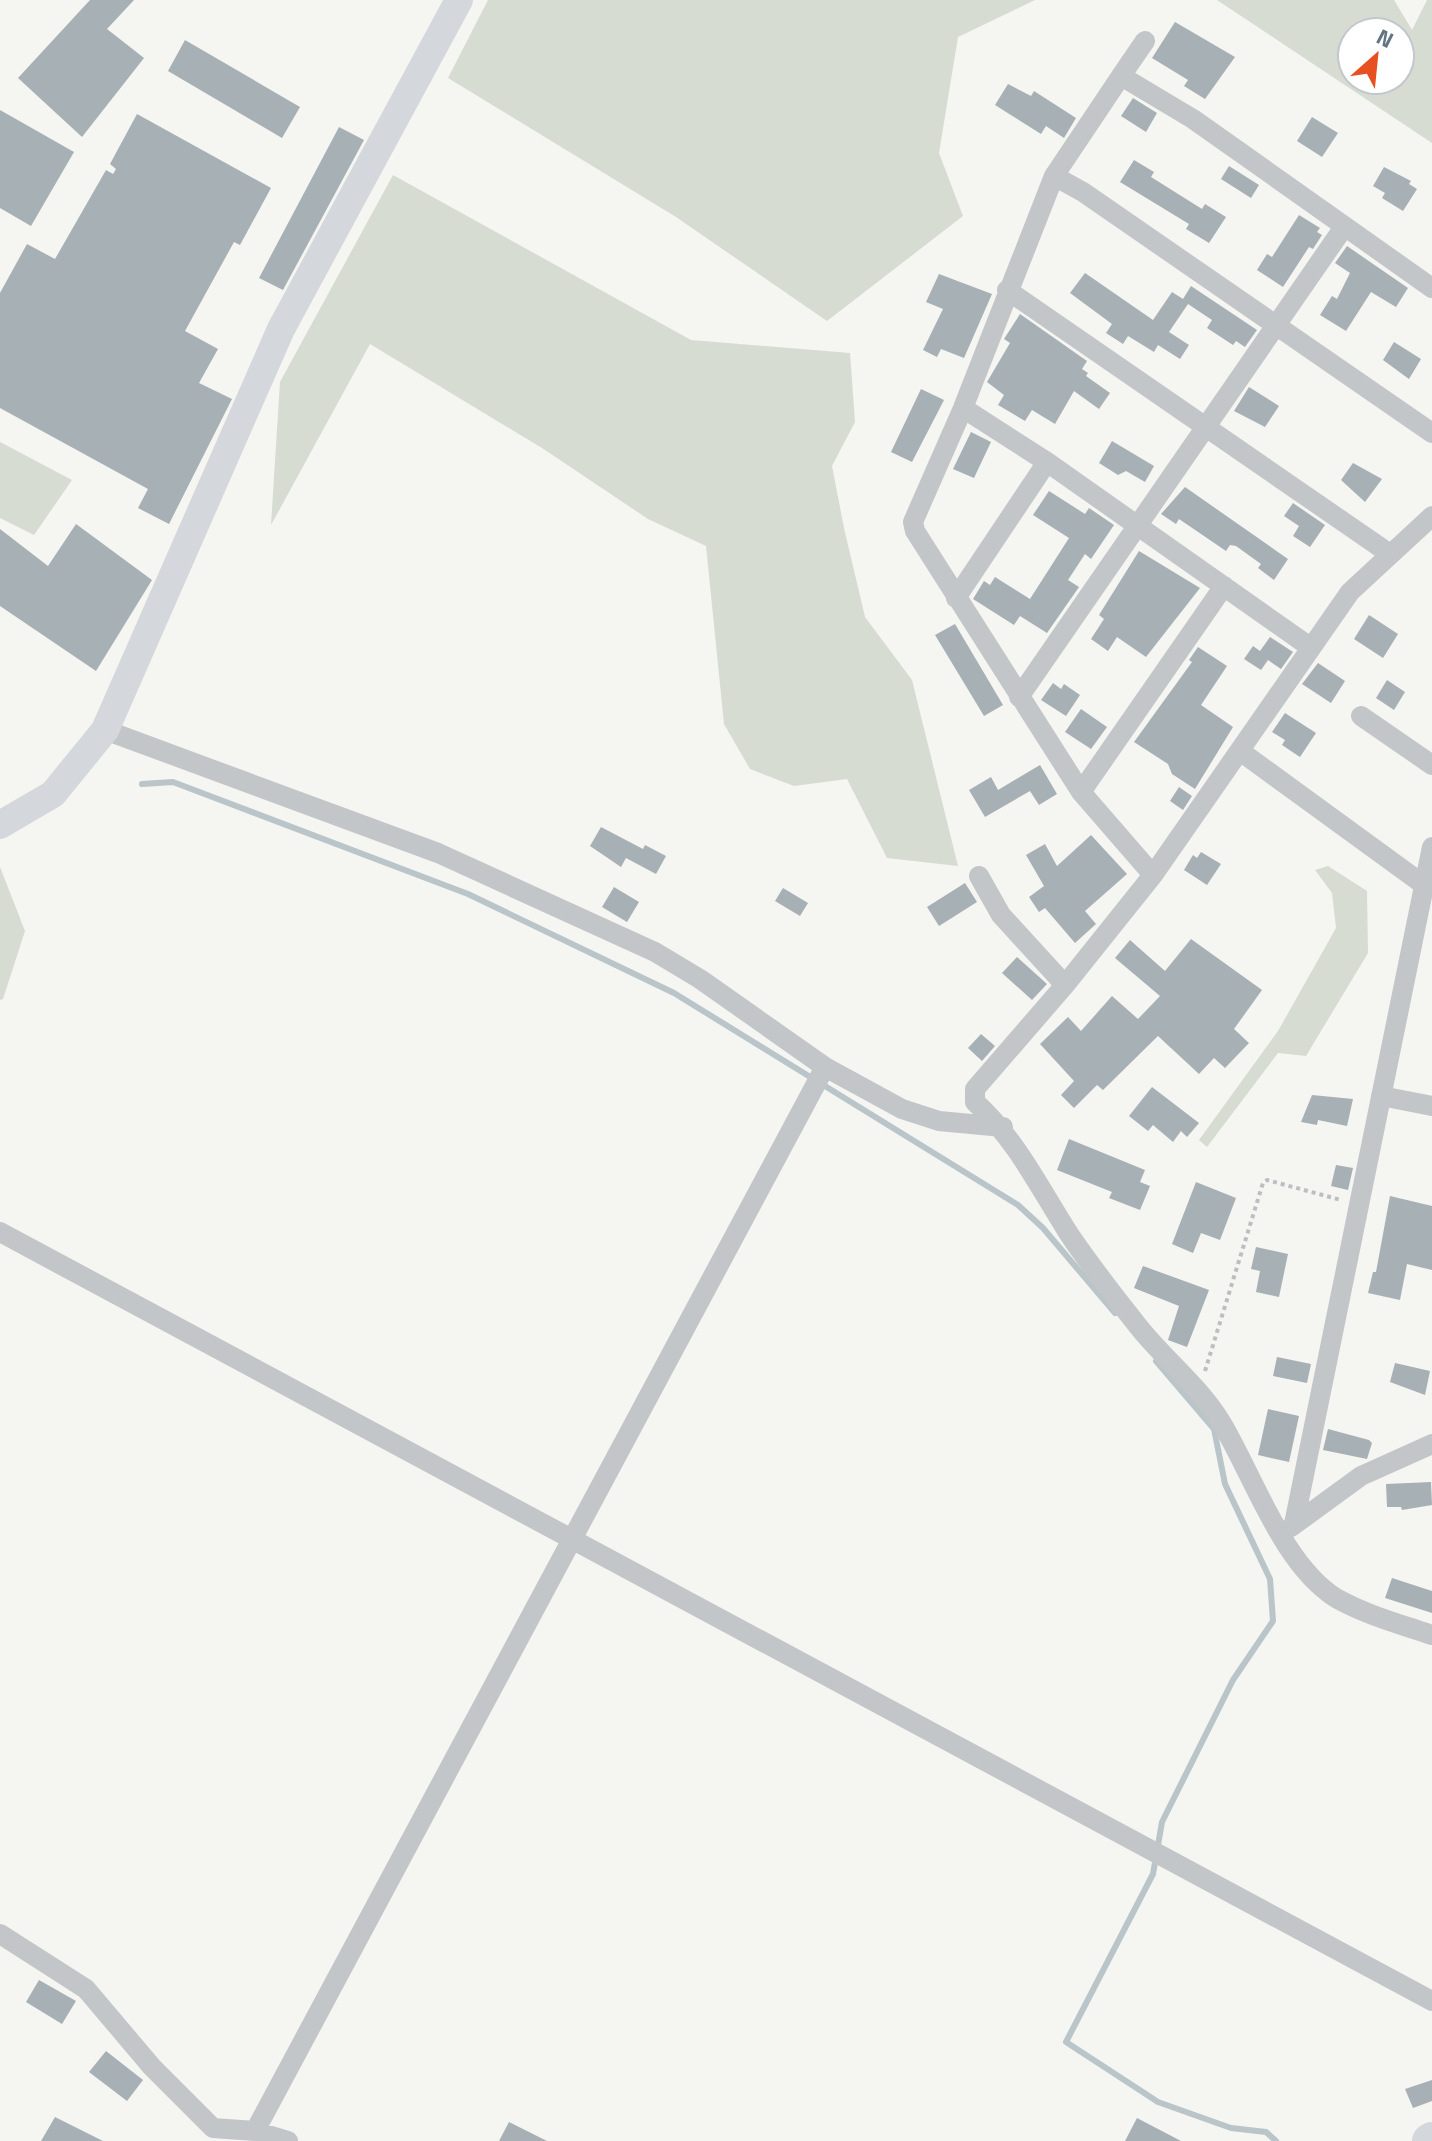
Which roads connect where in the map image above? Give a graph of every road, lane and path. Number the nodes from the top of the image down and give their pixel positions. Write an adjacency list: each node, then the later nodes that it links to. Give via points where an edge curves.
1 (459, 0): 21 (street, via 281,329)
2 (1145, 41): 3 (street)
3 (1121, 76): 4 (street); 5 (street, via 1193,119)
4 (1054, 176): 7 (street); 8 (street)
5 (1344, 227): 6 (street); 8 (street)
6 (1432, 288)
7 (1007, 290): 9 (street); 10 (street)
8 (1275, 327): 10 (street); 11 (street)
9 (963, 408): 12 (street); 17 (street, via 913,522)
10 (1207, 426): 14 (street); 15 (street)
11 (1432, 433)
12 (1047, 462): 14 (street); 17 (street)
13 (1432, 516): 15 (street)
14 (1137, 525): 16 (street); 19 (street)
15 (1390, 554): 18 (street, via 1350,592)
16 (1224, 586): 18 (street); 24 (street)
17 (956, 598): 19 (street)
18 (1310, 647): 22 (street)
19 (1019, 697): 24 (street)
20 (1361, 716): 23 (street)
21 (105, 730): 25 (street, via 53,794); 31 (street, via 438,853 655,952)
22 (1240, 751): 27 (street); 29 (street)
23 (1432, 765)
24 (1081, 792): 27 (street)
25 (0, 825)
26 (1432, 847): 29 (street)
27 (1153, 875): 30 (street)
28 (979, 876): 30 (street, via 1001,915)
29 (1424, 885): 32 (street)
30 (1065, 985): 34 (street, via 975,1089 975,1102)
31 (825, 1067): 34 (street, via 902,1109 939,1121); 40 (street)
32 (1381, 1096): 33 (street); 35 (street)
33 (1432, 1106)
34 (1003, 1127): 37 (street, via 1070,1235 1129,1314)
35 (1359, 1204): 37 (path, via 1263,1183); 39 (street)
36 (0, 1232): 40 (street)
37 (1199, 1391): 39 (street)
38 (1432, 1444): 39 (street, via 1361,1476)
39 (1288, 1530): 41 (street, via 1302,1565 1334,1596)
40 (571, 1540): 43 (street); 44 (street)
41 (1432, 1635)
42 (0, 1934): 44 (street, via 86,1989 213,2128)
43 (1432, 2001)
44 (255, 2131): 45 (street)
45 (288, 2141)

